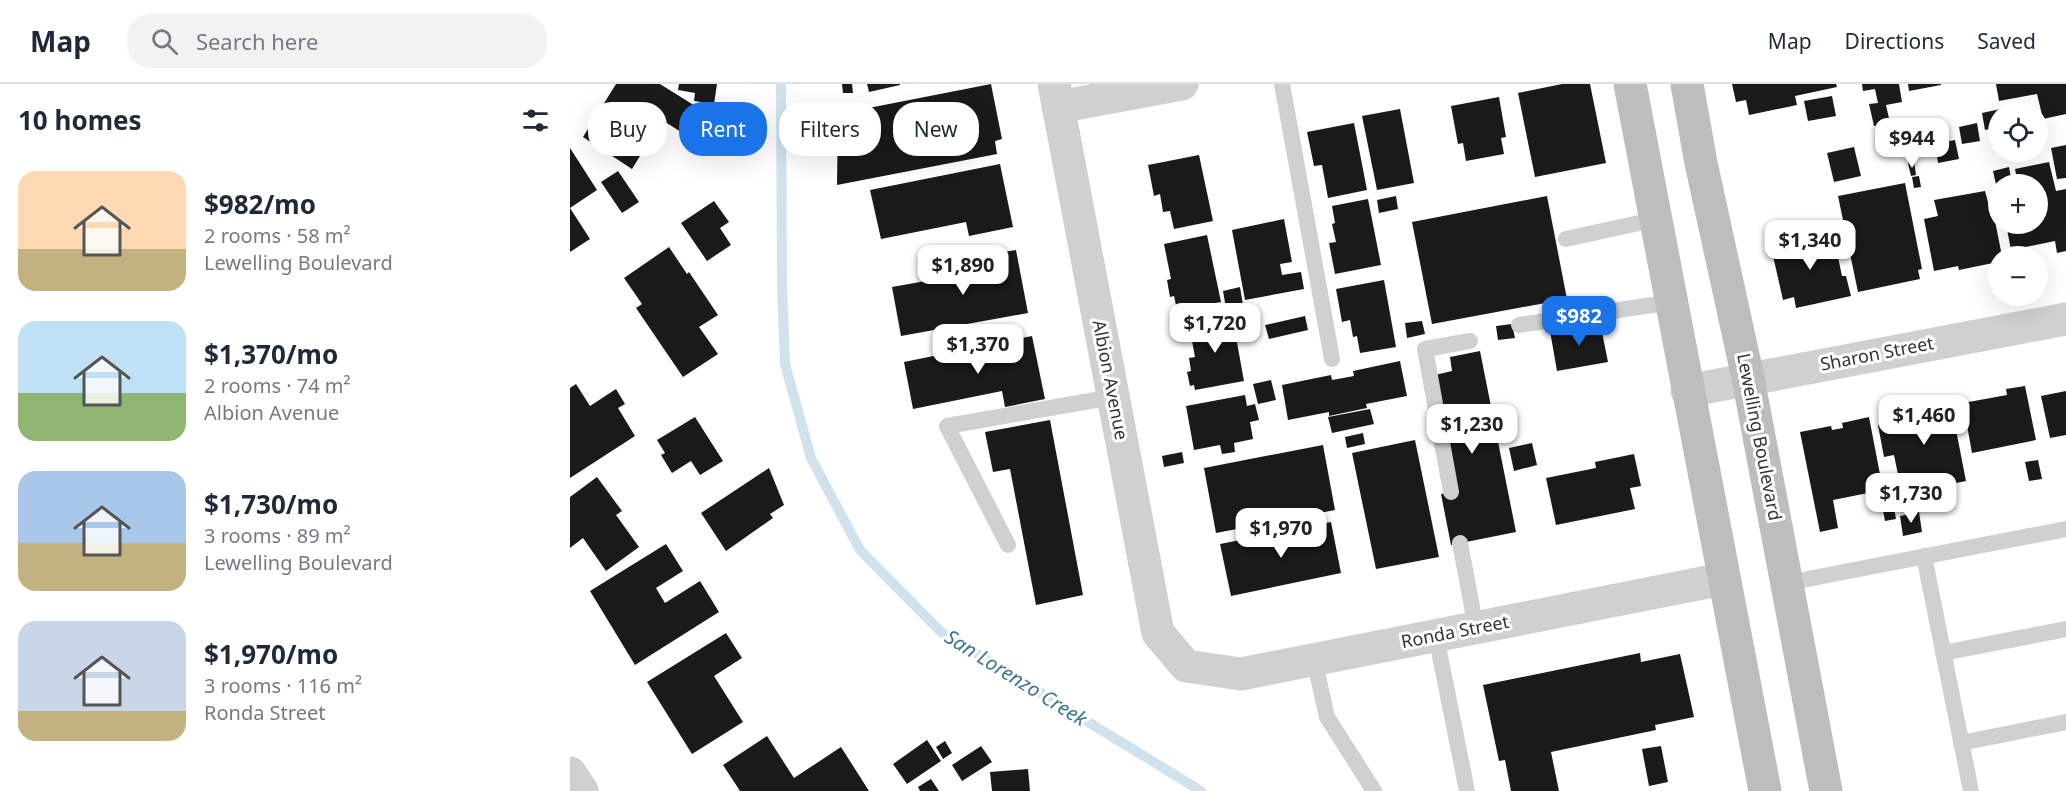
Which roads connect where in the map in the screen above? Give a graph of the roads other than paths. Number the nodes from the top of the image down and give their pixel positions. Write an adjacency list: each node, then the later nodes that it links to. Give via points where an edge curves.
1 (1182, 84): 5 (street)
2 (1282, 84): 12 (lane)
3 (1630, 84): 6 (main road)
4 (1687, 84): 13 (main road, Lewelling Boulevard)
5 (1056, 96): 15 (street, Albion Avenue)
6 (1657, 219): 7 (lane); 8 (main road)
7 (1566, 239)
8 (1672, 302): 10 (lane); 14 (main road)
9 (2066, 319): 13 (street, Sharon Street)
10 (1519, 325)
11 (1470, 341): 16 (lane, via 1425,349)
12 (1332, 359)
13 (1749, 378): 14 (street, Sharon Street); 22 (main road, Lewelling Boulevard)
14 (1688, 391): 21 (main road)
15 (1113, 397): 19 (lane, via 947,426); 28 (street, Albion Avenue, via 1158,633)
16 (1451, 492)
17 (2066, 529): 20 (lane)
18 (1460, 543): 23 (lane)
19 (1008, 545)
20 (1924, 556): 22 (lane); 26 (lane)
21 (1723, 579): 23 (street, Ronda Street); 35 (main road)
22 (1787, 583): 36 (main road, Lewelling Boulevard)
23 (1476, 628): 25 (street, Ronda Street)
24 (2066, 629): 26 (lane)
25 (1436, 636): 27 (street, Ronda Street); 34 (lane)
26 (1943, 653): 30 (lane)
27 (1314, 659): 28 (street, Ronda Street, via 1241,674); 33 (lane, via 1327,717)
28 (1186, 666)
29 (2066, 722): 30 (lane)
30 (1961, 743): 37 (lane)
31 (570, 773): 32 (street)
32 (582, 791)
33 (1374, 791)
34 (1467, 791)
35 (1765, 791)
36 (1826, 791)
37 (1971, 791)

